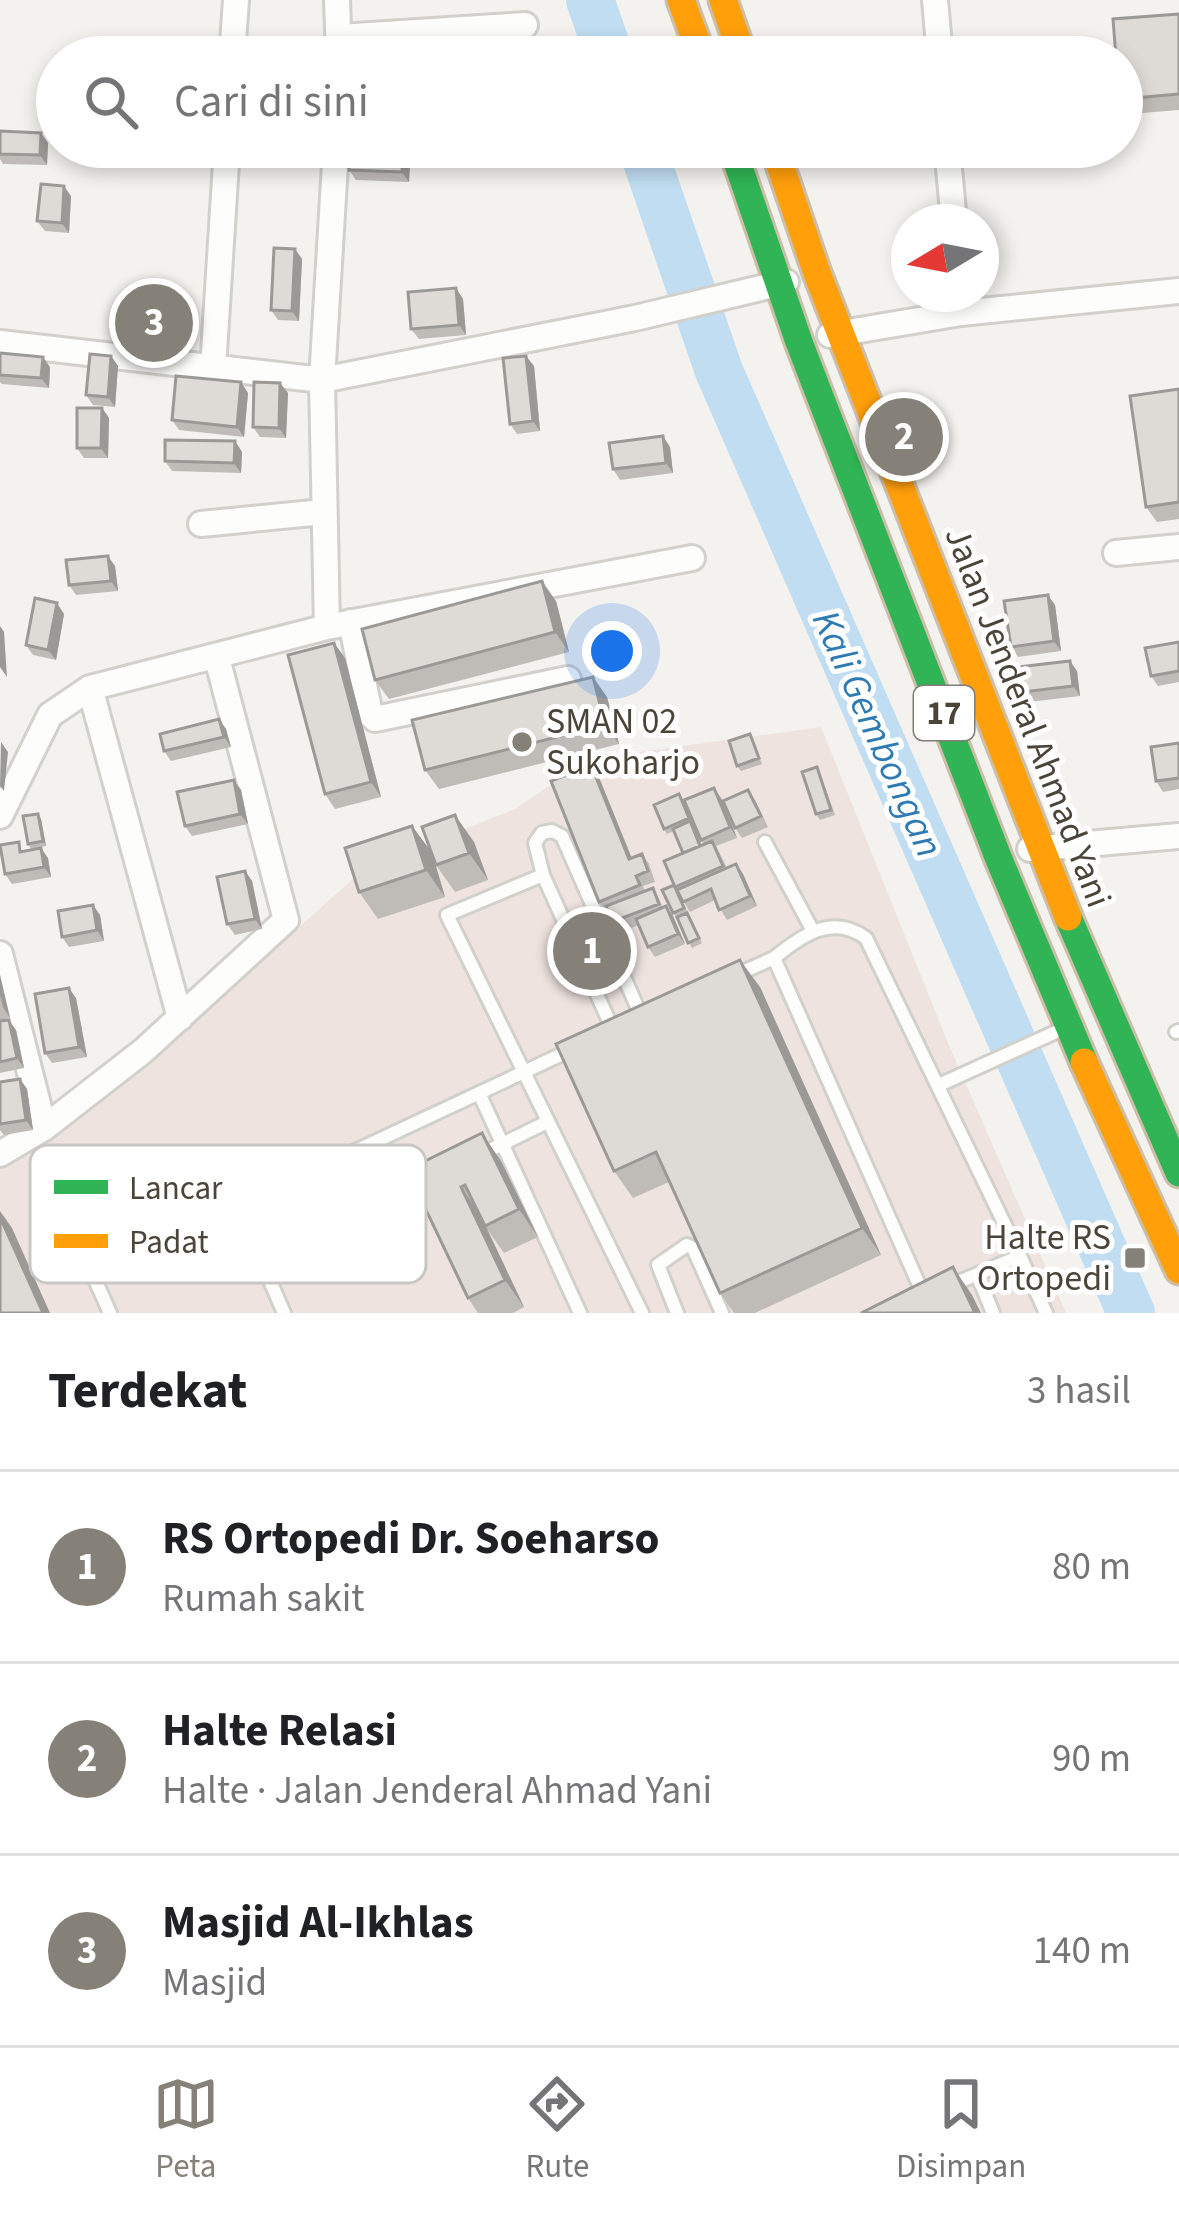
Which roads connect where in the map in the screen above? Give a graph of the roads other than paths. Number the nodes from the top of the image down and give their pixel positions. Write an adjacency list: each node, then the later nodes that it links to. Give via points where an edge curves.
1 (236, 0): 7 (street)
2 (338, 0): 8 (street)
3 (681, 0): 10 (highway)
4 (724, 0): 11 (highway)
5 (935, 0): 12 (street)
6 (525, 25): 9 (street)
7 (233, 36)
8 (339, 36)
9 (432, 36)
10 (694, 36)
11 (736, 36)
12 (938, 36)
13 (225, 168): 27 (street)
14 (334, 168): 28 (street)
15 (739, 168): 20 (highway, 17)
16 (781, 168): 19 (highway, Jalan Jenderal Ahmad Yani / 17)
17 (949, 168): 18 (street)
18 (952, 204)
19 (817, 273): 20 (street); 24 (highway, Jalan Jenderal Ahmad Yani / 17)
20 (779, 284): 25 (highway, 17); 28 (street)
21 (1179, 291): 22 (street)
22 (999, 302)
23 (928, 312): 24 (street)
24 (840, 333): 25 (street); 41 (highway, Jalan Jenderal Ahmad Yani / 17)
25 (799, 341): 42 (highway, 17)
26 (0, 343): 27 (street)
27 (212, 369): 28 (street)
28 (322, 380): 29 (street)
29 (323, 512): 30 (street); 34 (street)
30 (201, 524)
31 (1179, 547): 32 (street)
32 (1116, 553)
33 (692, 558): 34 (street)
34 (339, 624): 35 (street); 36 (street, via 375,719)
35 (217, 658): 37 (street); 50 (street, via 286,920)
36 (568, 679)
37 (90, 688): 38 (street, via 50,715); 50 (street)
38 (0, 816)
39 (1179, 836): 41 (street)
40 (765, 842): 44 (lane)
41 (1038, 847): 42 (street); 49 (highway, Jalan Jenderal Ahmad Yani / 17)
42 (998, 857): 52 (highway, 17)
43 (543, 875): 51 (lane, via 537,838 558,832); 53 (lane); 54 (lane, via 447,915)
44 (813, 931): 46 (lane); 55 (lane, via 847,928 866,938)
45 (0, 954): 58 (street)
46 (774, 958): 47 (lane); 72 (lane)
47 (717, 983)
48 (660, 1010): 51 (lane)
49 (1106, 1010): 52 (lane); 60 (highway, Jalan Jenderal Ahmad Yani / 17)
50 (180, 1018): 58 (street)
51 (641, 1018): 53 (lane)
52 (1067, 1026): 55 (lane); 68 (highway, 17)
53 (614, 1030): 54 (lane)
54 (523, 1072): 56 (lane); 57 (lane)
55 (939, 1085): 67 (lane)
56 (479, 1093): 59 (lane); 61 (lane)
57 (547, 1122): 59 (lane); 77 (lane)
58 (44, 1128): 62 (street)
59 (503, 1144): 63 (lane); 76 (lane)
60 (1173, 1144): 65 (highway, Jalan Jenderal Ahmad Yani / 17)
61 (368, 1145)
62 (0, 1154)
63 (463, 1163)
64 (442, 1173): 66 (lane)
65 (1179, 1173)
66 (426, 1181)
67 (1020, 1256): 69 (lane); 81 (lane)
68 (1179, 1270)
69 (977, 1274): 72 (lane); 80 (lane)
70 (96, 1283): 74 (lane)
71 (270, 1283): 75 (lane)
72 (925, 1297): 73 (lane)
73 (908, 1305)
74 (110, 1313)
75 (284, 1313)
76 (580, 1313)
77 (642, 1313)
78 (677, 1313): 79 (lane, via 658,1265 687,1245)
79 (722, 1313)
80 (993, 1313)
81 (1046, 1313)

